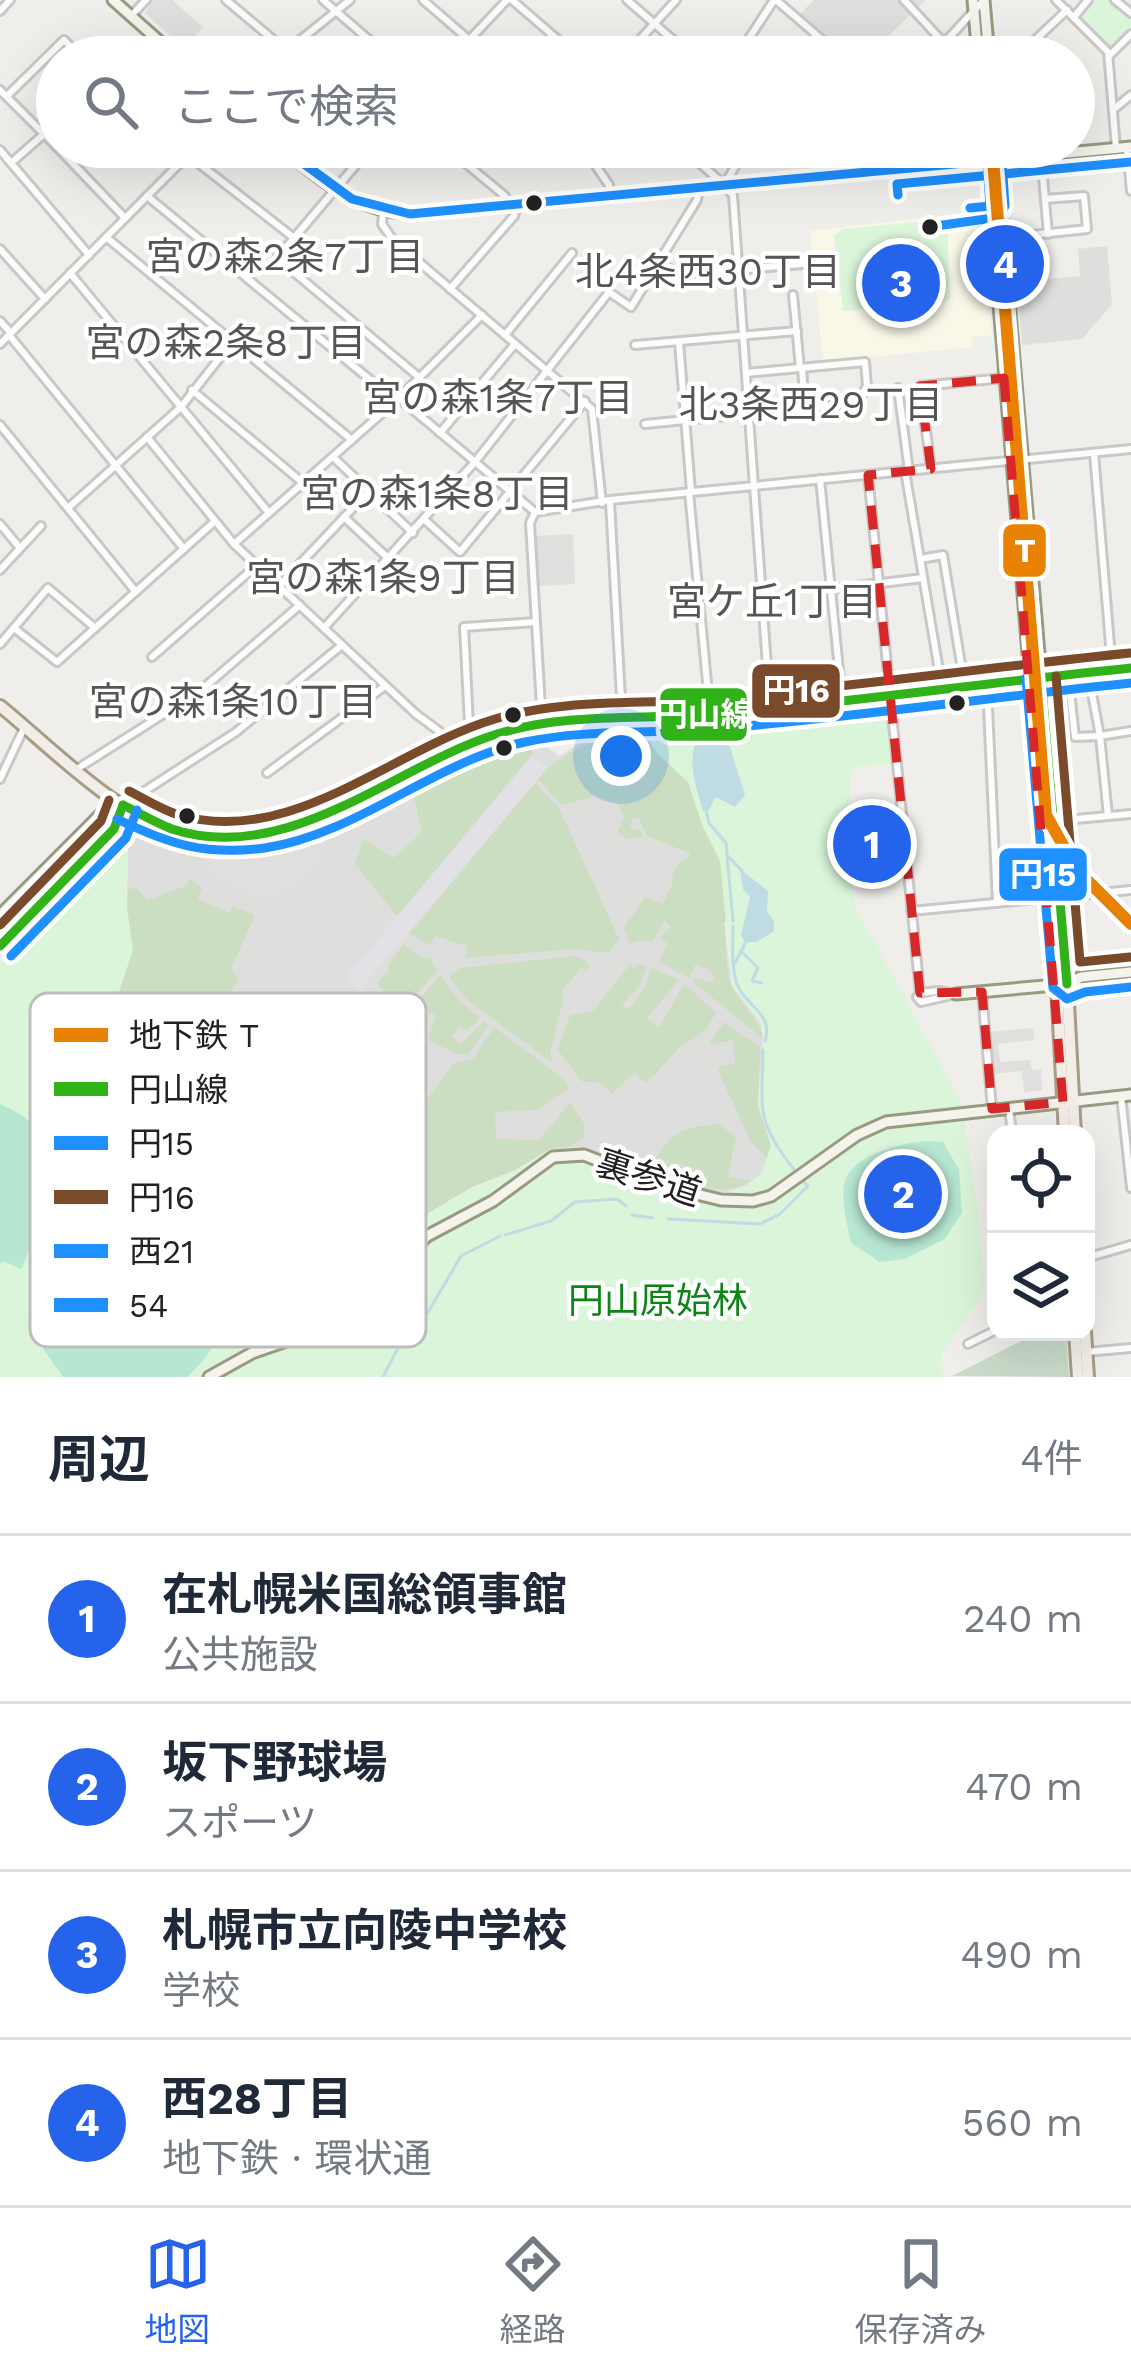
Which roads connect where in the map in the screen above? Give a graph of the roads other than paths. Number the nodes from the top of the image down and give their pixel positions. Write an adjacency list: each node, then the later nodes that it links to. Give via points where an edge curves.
1 (10, 0): 19 (street)
2 (113, 0): 22 (street)
3 (146, 0): 22 (street)
4 (227, 0): 26 (street)
5 (323, 0): 18 (street)
6 (350, 0): 18 (street)
7 (423, 0): 29 (street)
8 (510, 0): 30 (street); 31 (street)
9 (627, 0): 23 (street)
10 (676, 0): 23 (street)
11 (776, 0): 34 (street); 35 (street)
12 (904, 0): 36 (street)
13 (984, 0): 17 (street); 39 (street)
14 (1088, 0): 20 (street)
15 (1115, 0): 21 (street)
16 (1059, 1): 20 (street)
17 (974, 5): 37 (street); 38 (street)
18 (336, 10): 27 (street); 28 (street)
19 (0, 11)
20 (1071, 14): 40 (street); 41 (street)
21 (1131, 14)
22 (131, 16): 25 (street)
23 (655, 24): 32 (street); 33 (street)
24 (1131, 34): 43 (street)
25 (153, 36)
26 (264, 36)
27 (303, 36)
28 (365, 36)
29 (464, 36)
30 (473, 36)
31 (553, 36)
32 (644, 36)
33 (669, 36)
34 (751, 36)
35 (816, 36)
36 (937, 36)
37 (950, 36)
38 (976, 36)
39 (987, 36)
40 (1044, 36)
41 (1091, 36)
42 (1095, 41): 43 (street)
43 (1109, 56): 47 (street)
44 (36, 64): 45 (street)
45 (3, 93): 48 (street)
46 (1131, 94): 47 (street)
47 (1114, 109): 50 (street)
48 (36, 126)
49 (36, 141): 53 (street)
50 (1125, 147): 51 (street); 72 (street)
51 (1095, 149)
52 (0, 150): 53 (street)
53 (11, 163): 85 (street)
54 (77, 168): 78 (street)
55 (175, 168): 73 (street)
56 (203, 168): 81 (street)
57 (309, 168): 71 (street)
58 (353, 168): 71 (street)
59 (474, 168): 76 (street)
60 (597, 168): 74 (street)
61 (705, 168): 69 (street)
62 (734, 168): 69 (street)
63 (864, 168): 68 (street)
64 (910, 168): 68 (street)
65 (992, 168): 108 (street)
66 (993, 168): 82 (street)
67 (1037, 168): 75 (street)
68 (863, 172): 69 (street)
69 (724, 186): 70 (street); 88 (street, via 733,195)
70 (699, 188): 74 (street); 86 (street)
71 (334, 190): 77 (street); 81 (street)
72 (1131, 190)
73 (147, 196): 78 (street); 111 (street)
74 (610, 197): 76 (street)
75 (1045, 200): 79 (street); 79 (street, via 1084,196 1087,230)
76 (513, 206): 77 (street); 90 (street, via 514,216)
77 (383, 213): 90 (street, via 393,241)
78 (125, 218): 80 (street)
79 (1048, 233): 82 (street)
80 (106, 237): 85 (street); 99 (street)
81 (294, 238): 107 (street, via 277,258)
82 (1004, 238): 125 (street)
83 (0, 249): 92 (street)
84 (572, 253): 97 (street)
85 (88, 255): 89 (street)
86 (659, 262): 88 (street, via 680,275); 105 (street, via 631,307 610,292)
87 (802, 264): 88 (street)
88 (739, 269): 98 (street)
89 (70, 273): 92 (street); 113 (street)
90 (450, 289): 93 (street)
91 (794, 295): 95 (street)
92 (45, 298): 96 (street)
93 (482, 315): 97 (street); 107 (street)
94 (0, 321): 96 (street)
95 (797, 331): 98 (street); 104 (street)
96 (10, 334): 101 (street); 127 (street)
97 (505, 334): 102 (street)
98 (743, 337): 100 (street); 106 (street)
99 (233, 341): 110 (street); 121 (street)
100 (679, 342): 103 (street); 116 (street)
101 (0, 344)
102 (515, 344): 105 (street); 119 (street)
103 (635, 345)
104 (801, 368): 106 (street); 114 (street); 114 (street, via 865,362 867,386 857,403)
105 (549, 372): 112 (street); 126 (street)
106 (746, 373): 115 (street)
107 (420, 378): 111 (street)
108 (1004, 378): 125 (street); 128 (street, via 920,386)
109 (898, 388): 129 (street)
110 (192, 390): 113 (street); 132 (street)
111 (398, 399): 119 (street); 121 (street)
112 (584, 401): 135 (street); 137 (street, via 594,414)
113 (182, 407): 120 (street); 140 (street)
114 (805, 409): 115 (street)
115 (749, 414): 116 (street); 133 (street)
116 (686, 420): 117 (street); 136 (street)
117 (645, 424)
118 (0, 425): 138 (street)
119 (440, 433): 126 (street)
120 (147, 437): 127 (street); 143 (street)
121 (352, 440): 124 (street)
122 (1131, 449): 123 (street)
123 (1094, 453): 125 (street); 168 (street)
124 (333, 457): 132 (street); 134 (street)
125 (1018, 460): 128 (street); 171 (street)
126 (475, 462): 135 (street); 142 (street)
127 (116, 466): 138 (street); 149 (street)
128 (931, 468): 129 (street)
129 (907, 471): 130 (street); 151 (street)
130 (868, 475): 131 (street); 155 (street)
131 (820, 479): 133 (street); 157 (street)
132 (303, 483): 140 (street)
133 (754, 486): 136 (street); 179 (street)
134 (369, 491): 141 (street); 146 (street)
135 (511, 492): 139 (street); 142 (street, via 460,552)
136 (690, 492): 137 (street); 180 (street)
137 (606, 501): 139 (street); 181 (street)
138 (68, 508): 158 (street)
139 (535, 512): 160 (street)
140 (269, 513): 147 (street)
141 (344, 517): 150 (street); 156 (street)
142 (425, 520): 146 (street)
143 (215, 521): 147 (street); 149 (street)
144 (0, 524): 148 (street)
145 (40, 526): 148 (street)
146 (414, 533): 150 (street)
147 (234, 544): 152 (street)
148 (20, 548): 153 (street)
149 (184, 549): 158 (street)
150 (389, 559): 163 (street)
151 (920, 559): 154 (street); 174 (street, via 943,555)
152 (257, 565): 156 (street); 166 (street)
153 (0, 570)
154 (923, 578): 155 (street); 175 (street)
155 (880, 584): 157 (street); 176 (street)
156 (279, 586): 159 (street)
157 (832, 590): 177 (street)
158 (136, 592): 162 (street)
159 (300, 605): 163 (street); 187 (street, via 200,691)
160 (536, 622): 182 (street); 186 (street, via 464,627)
161 (14, 628): 162 (street, via 57,662); 162 (street, via 48,588); 164 (street)
162 (95, 628)
163 (324, 628): 165 (street)
164 (0, 644)
165 (343, 645): 173 (street); 190 (street, via 236,732)
166 (152, 657)
167 (1131, 668): 168 (street)
168 (1112, 669): 169 (street)
169 (1088, 672): 170 (street); 185 (street)
170 (1068, 674): 171 (street); 185 (street, via 1075,736)
171 (1036, 678): 172 (main road); 193 (main road); 195 (main road)
172 (987, 683): 174 (main road); 196 (street)
173 (386, 686): 186 (street); 188 (street)
174 (965, 686): 175 (main road)
175 (942, 688): 176 (main road)
176 (891, 694): 177 (main road); 197 (street)
177 (842, 700): 179 (main road)
178 (0, 706): 183 (main road)
179 (770, 708): 180 (main road)
180 (710, 714): 181 (main road)
181 (622, 720): 182 (main road)
182 (542, 725): 186 (main road)
183 (25, 726): 187 (main road); 189 (street)
184 (1131, 730): 185 (street)
185 (1100, 736): 192 (street)
186 (466, 746): 190 (main road, via 263,835 188,836)
187 (77, 769): 190 (main road)
188 (267, 773)
189 (0, 779)
190 (123, 806): 198 (street, via 100,814); 199 (street, via 114,829)
191 (1131, 814): 192 (street)
192 (1108, 816): 193 (street)
193 (1054, 820): 195 (main road)
194 (1131, 890): 195 (street)
195 (1055, 897): 196 (street); 201 (main road)
196 (997, 903): 197 (street)
197 (911, 911): 204 (street, via 917,997)
198 (0, 915)
199 (0, 946)
200 (1131, 972): 201 (street)
201 (1062, 984): 202 (street); 203 (street); 206 (main road)
202 (1131, 984)
203 (982, 992): 204 (street); 208 (street)
204 (956, 994)
205 (1126, 1095): 206 (street, 裏参道); 212 (street)
206 (1068, 1101): 207 (street, 裏参道); 210 (main road); 211 (main road)
207 (1010, 1107): 208 (street, 裏参道); 209 (street)
208 (992, 1109): 213 (street, 裏参道, via 886,1122 753,1201 664,1186 584,1155 553,1157)
209 (1011, 1125)
210 (1066, 1125)
211 (1073, 1125)
212 (1131, 1188)
213 (426, 1237)
214 (1131, 1245): 215 (street)
215 (1095, 1255)
216 (987, 1334): 219 (street)
217 (1078, 1341): 222 (main road)
218 (1083, 1341): 222 (main road)
219 (968, 1344)
220 (269, 1347): 223 (street, 裏参道)
221 (1131, 1348): 222 (street)
222 (1081, 1353): 224 (main road); 225 (main road)
223 (209, 1377)
224 (1078, 1377)
225 (1088, 1377)

